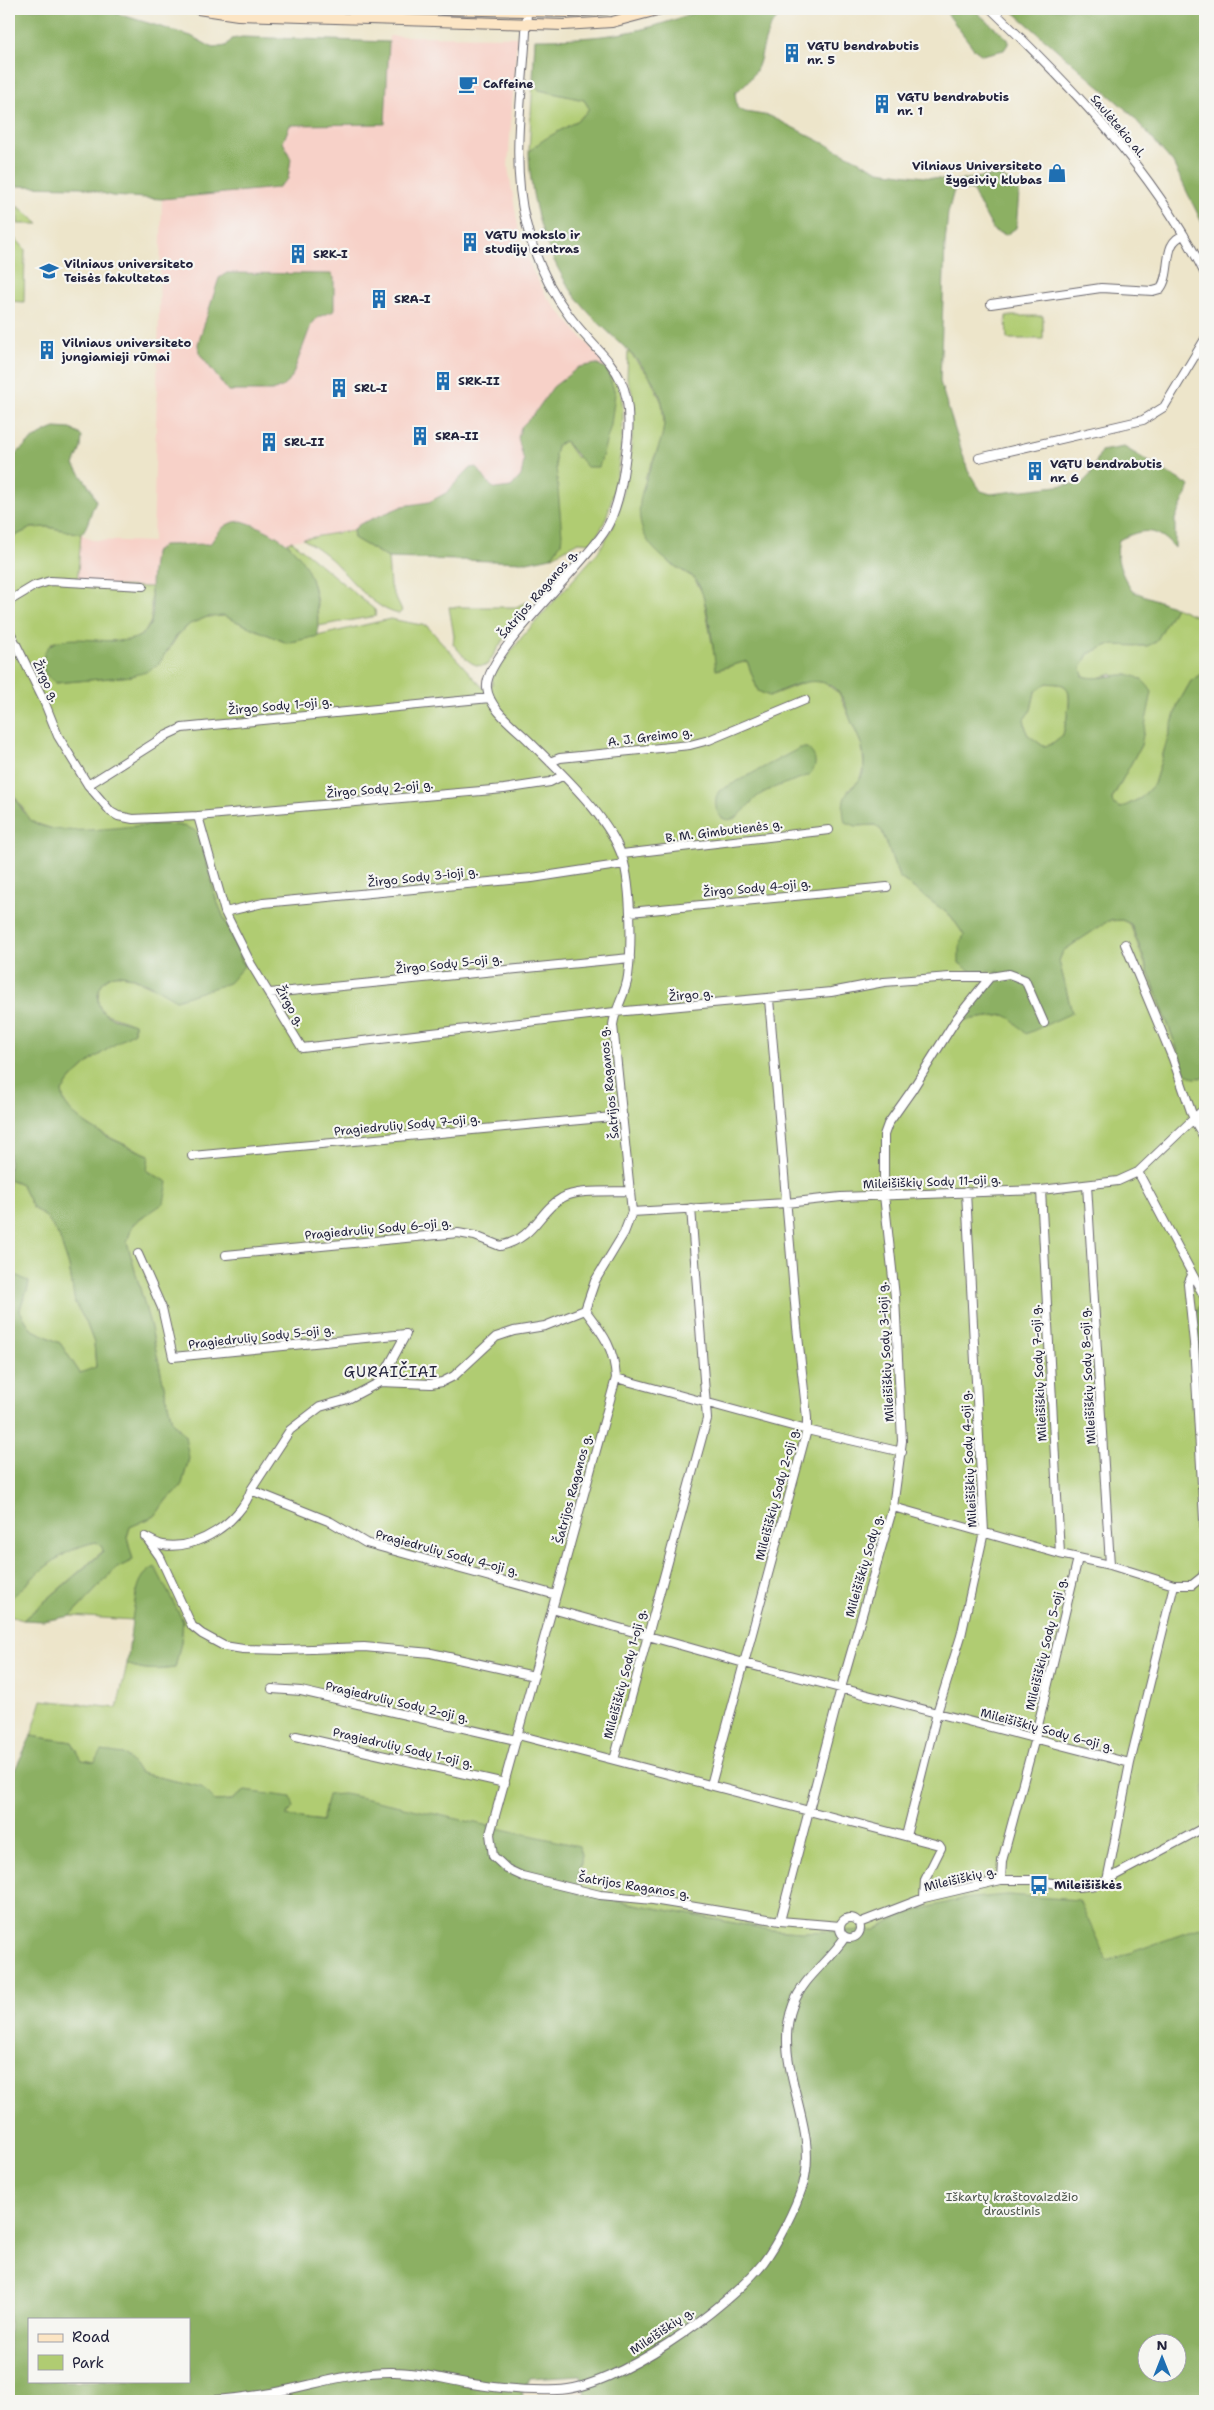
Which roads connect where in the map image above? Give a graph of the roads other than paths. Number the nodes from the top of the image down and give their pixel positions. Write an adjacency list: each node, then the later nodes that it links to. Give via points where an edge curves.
1 (198, 9): 7 (main road, via 238,15)
2 (442, 9): 6 (main road)
3 (606, 9): 6 (main road)
4 (661, 9): 7 (main road, via 612,22)
5 (991, 9): 8 (street, Saulėtekio al., via 1085,105 1141,173)
6 (527, 12): 7 (street, Šatrijos Raganos g.)
7 (526, 24): 16 (street, Šatrijos Raganos g., via 519,170 526,223 551,288 570,317 618,372 627,397 628,432 620,482 608,526 596,546 514,636 488,676 486,690)
8 (1184, 235): 9 (street, Saulėtekio al.); 10 (street, via 1178,237 1170,250 1167,277 1160,289 1085,290)
9 (1205, 274)
10 (991, 304)
11 (1205, 339): 12 (street, via 1164,407 1143,420)
12 (979, 458)
13 (143, 586): 14 (street, via 50,581 34,586)
14 (9, 601)
15 (9, 630): 20 (street, Žirgo g., via 58,736)
16 (490, 698): 18 (street, Šatrijos Raganos g.); 20 (street, Žirgo Sodų 1-oji g., via 189,727 167,735)
17 (804, 700): 18 (street, A. J. Greimo g., via 690,745 560,758)
18 (550, 762): 19 (street, Šatrijos Raganos g.)
19 (562, 776): 21 (street, Žirgo Sodų 2-oji g., via 550,782 504,789); 23 (street, Šatrijos Raganos g., via 603,822)
20 (88, 785): 21 (street, Žirgo g., via 110,812 118,816 153,819)
21 (198, 816): 26 (street, Žirgo g.)
22 (830, 830): 23 (street, B. M. Gimbutienės g.)
23 (622, 854): 24 (street, Šatrijos Raganos g.)
24 (624, 864): 26 (street, Žirgo Sodų 3-ioji g., via 532,878 263,903); 27 (street, Šatrijos Raganos g.)
25 (886, 887): 27 (street, Žirgo Sodų 4-oji g.)
26 (225, 912): 31 (street, Žirgo g., via 251,964)
27 (630, 912): 29 (street, Šatrijos Raganos g.)
28 (1126, 944): 37 (street, via 1173,1058)
29 (630, 958): 31 (street, Žirgo Sodų 5-oji g.); 33 (street, Šatrijos Raganos g., via 628,980)
30 (990, 977): 32 (street, Žirgo g., via 884,982); 34 (street, Žirgo g., via 1008,974 1025,980); 45 (street, via 957,1018 888,1124 883,1144)
31 (270, 992): 33 (street, Žirgo g., via 302,1048)
32 (768, 1000): 33 (street, Žirgo g.); 46 (street)
33 (615, 1012): 36 (street, Šatrijos Raganos g., via 613,1025)
34 (1044, 1023)
35 (1205, 1108): 37 (street, Mileišiškių Sodų 11-oji g.)
36 (623, 1116): 39 (street, Pragiedrulių Sodų 7-oji g.); 43 (street, Šatrijos Raganos g.)
37 (1194, 1120): 38 (street); 40 (street, Mileišiškių Sodų 11-oji g., via 1174,1135)
38 (1205, 1139)
39 (192, 1156)
40 (1138, 1172): 41 (street, Mileišiškių Sodų 11-oji g., via 1118,1181); 51 (street)
41 (1087, 1185): 42 (street, Mileišiškių Sodų 11-oji g.); 65 (street, Mileišiškių Sodų 8-oji g.)
42 (1041, 1190): 44 (street, Mileišiškių Sodų 11-oji g.); 63 (street, Mileišiškių Sodų 7-oji g.)
43 (631, 1191): 48 (street, Šatrijos Raganos g.); 50 (street, Pragiedrulių Sodų 6-oji g., via 565,1196 530,1232 500,1246 458,1233)
44 (966, 1192): 45 (street, Mileišiškių Sodų 11-oji g.); 61 (street, Mileišiškių Sodų 4-oji g.)
45 (884, 1195): 46 (street, Mileišiškių Sodų 11-oji g.); 58 (street, Mileišiškių Sodų 3-ioji g., via 895,1297)
46 (786, 1203): 47 (street, Mileišiškių Sodų 11-oji g.); 57 (street, Mileišiškių Sodų 2-oji g., via 807,1400)
47 (692, 1208): 48 (street, Mileišiškių Sodų 11-oji g.); 56 (street, Mileišiškių Sodų 1-oji g.)
48 (632, 1212): 53 (street, Šatrijos Raganos g., via 624,1234 595,1281)
49 (138, 1254): 55 (street, Pragiedrulių Sodų 5-oji g., via 162,1308 173,1357 406,1334)
50 (226, 1255)
51 (1192, 1275): 52 (street); 62 (street, via 1188,1284)
52 (1205, 1298)
53 (585, 1310): 54 (street, Šatrijos Raganos g., via 614,1358); 55 (street, via 545,1326 496,1337 454,1376 442,1382)
54 (616, 1378): 56 (street); 68 (street, Šatrijos Raganos g.)
55 (380, 1382): 59 (street, via 348,1399 320,1407 300,1422 284,1438)
56 (706, 1403): 57 (street); 70 (street, Mileišiškių Sodų 1-oji g., via 707,1419)
57 (806, 1430): 58 (street); 71 (street, Mileišiškių Sodų 2-oji g.)
58 (902, 1452): 60 (street, Mileišiškių Sodų 3-ioji g.)
59 (251, 1490): 68 (street, Pragiedrulių Sodų 4-oji g., via 331,1522 366,1543); 72 (street, via 241,1510 206,1537 173,1546 157,1544 146,1537 160,1557 192,1626 202,1634 224,1646 243,1649 364,1647 431,1652)
60 (893, 1508): 61 (street, Mileišiškių Sodų g.); 74 (street, Mileišiškių Sodų g.)
61 (984, 1532): 63 (street, Mileišiškių Sodų g.); 75 (street, Mileišiškių Sodų 4-oji g., via 961,1636)
62 (1205, 1537)
63 (1060, 1554): 64 (street, Mileišiškių Sodų g.)
64 (1078, 1558): 65 (street, Mileišiškių Sodų g.); 78 (street, Mileišiškių Sodų 5-oji g.)
65 (1110, 1565): 67 (street, Mileišiškių Sodų g.)
66 (1205, 1571): 67 (street, Mileišiškių Sodų g., via 1202,1578 1192,1585)
67 (1174, 1585): 80 (street)
68 (556, 1595): 69 (street, Šatrijos Raganos g.)
69 (552, 1609): 70 (street, Mileišiškių Sodų 6-oji g.); 72 (street, Šatrijos Raganos g.)
70 (647, 1636): 71 (street, Mileišiškių Sodų 6-oji g.); 79 (street, Mileišiškių Sodų 1-oji g.)
71 (744, 1663): 74 (street, Mileišiškių Sodų 6-oji g.); 82 (street, Mileišiškių Sodų 2-oji g.)
72 (534, 1676): 77 (street, Šatrijos Raganos g.)
73 (272, 1688): 77 (street, Pragiedrulių Sodų 2-oji g.)
74 (841, 1688): 75 (street, Mileišiškių Sodų 6-oji g.); 83 (street, Mileišiškių Sodų g.)
75 (937, 1713): 78 (street, Mileišiškių Sodų 6-oji g.); 85 (street, Mileišiškių Sodų 4-oji g.)
76 (296, 1736): 81 (street, Pragiedrulių Sodų 1-oji g.)
77 (517, 1738): 79 (street, Pragiedrulių Sodų 2-oji g.); 81 (street, Šatrijos Raganos g.)
78 (1035, 1738): 80 (street, Mileišiškių Sodų 6-oji g.); 86 (street, Mileišiškių Sodų 5-oji g., via 1002,1861)
79 (614, 1760): 82 (street)
80 (1130, 1763): 87 (street)
81 (505, 1783): 89 (street, Šatrijos Raganos g., via 490,1834 493,1856 508,1869 522,1876 600,1895 653,1900)
82 (712, 1785): 83 (street)
83 (808, 1812): 85 (street); 89 (street, Mileišiškių Sodų g.)
84 (1205, 1828): 87 (street, Mileišiškių g.)
85 (906, 1836): 88 (street, via 940,1845 941,1848 926,1880)
86 (1001, 1880): 87 (street, Mileišiškių g., via 1033,1880 1089,1887); 88 (street, Mileišiškių g.)
87 (1107, 1881)
88 (924, 1898): 90 (street, Mileišiškių g.)
89 (780, 1921): 91 (street, Šatrijos Raganos g.)
90 (859, 1923): 91 (street, via 850,1918); 92 (street, via 858,1935)
91 (840, 1926): 92 (street)
92 (845, 1937): 93 (street, Mileišiškių g., via 836,1951 801,1986 789,2020 789,2058 808,2154 801,2190 762,2263 739,2287 674,2340 619,2373 576,2388 499,2387 397,2372 372,2372 270,2393)
93 (204, 2401)

